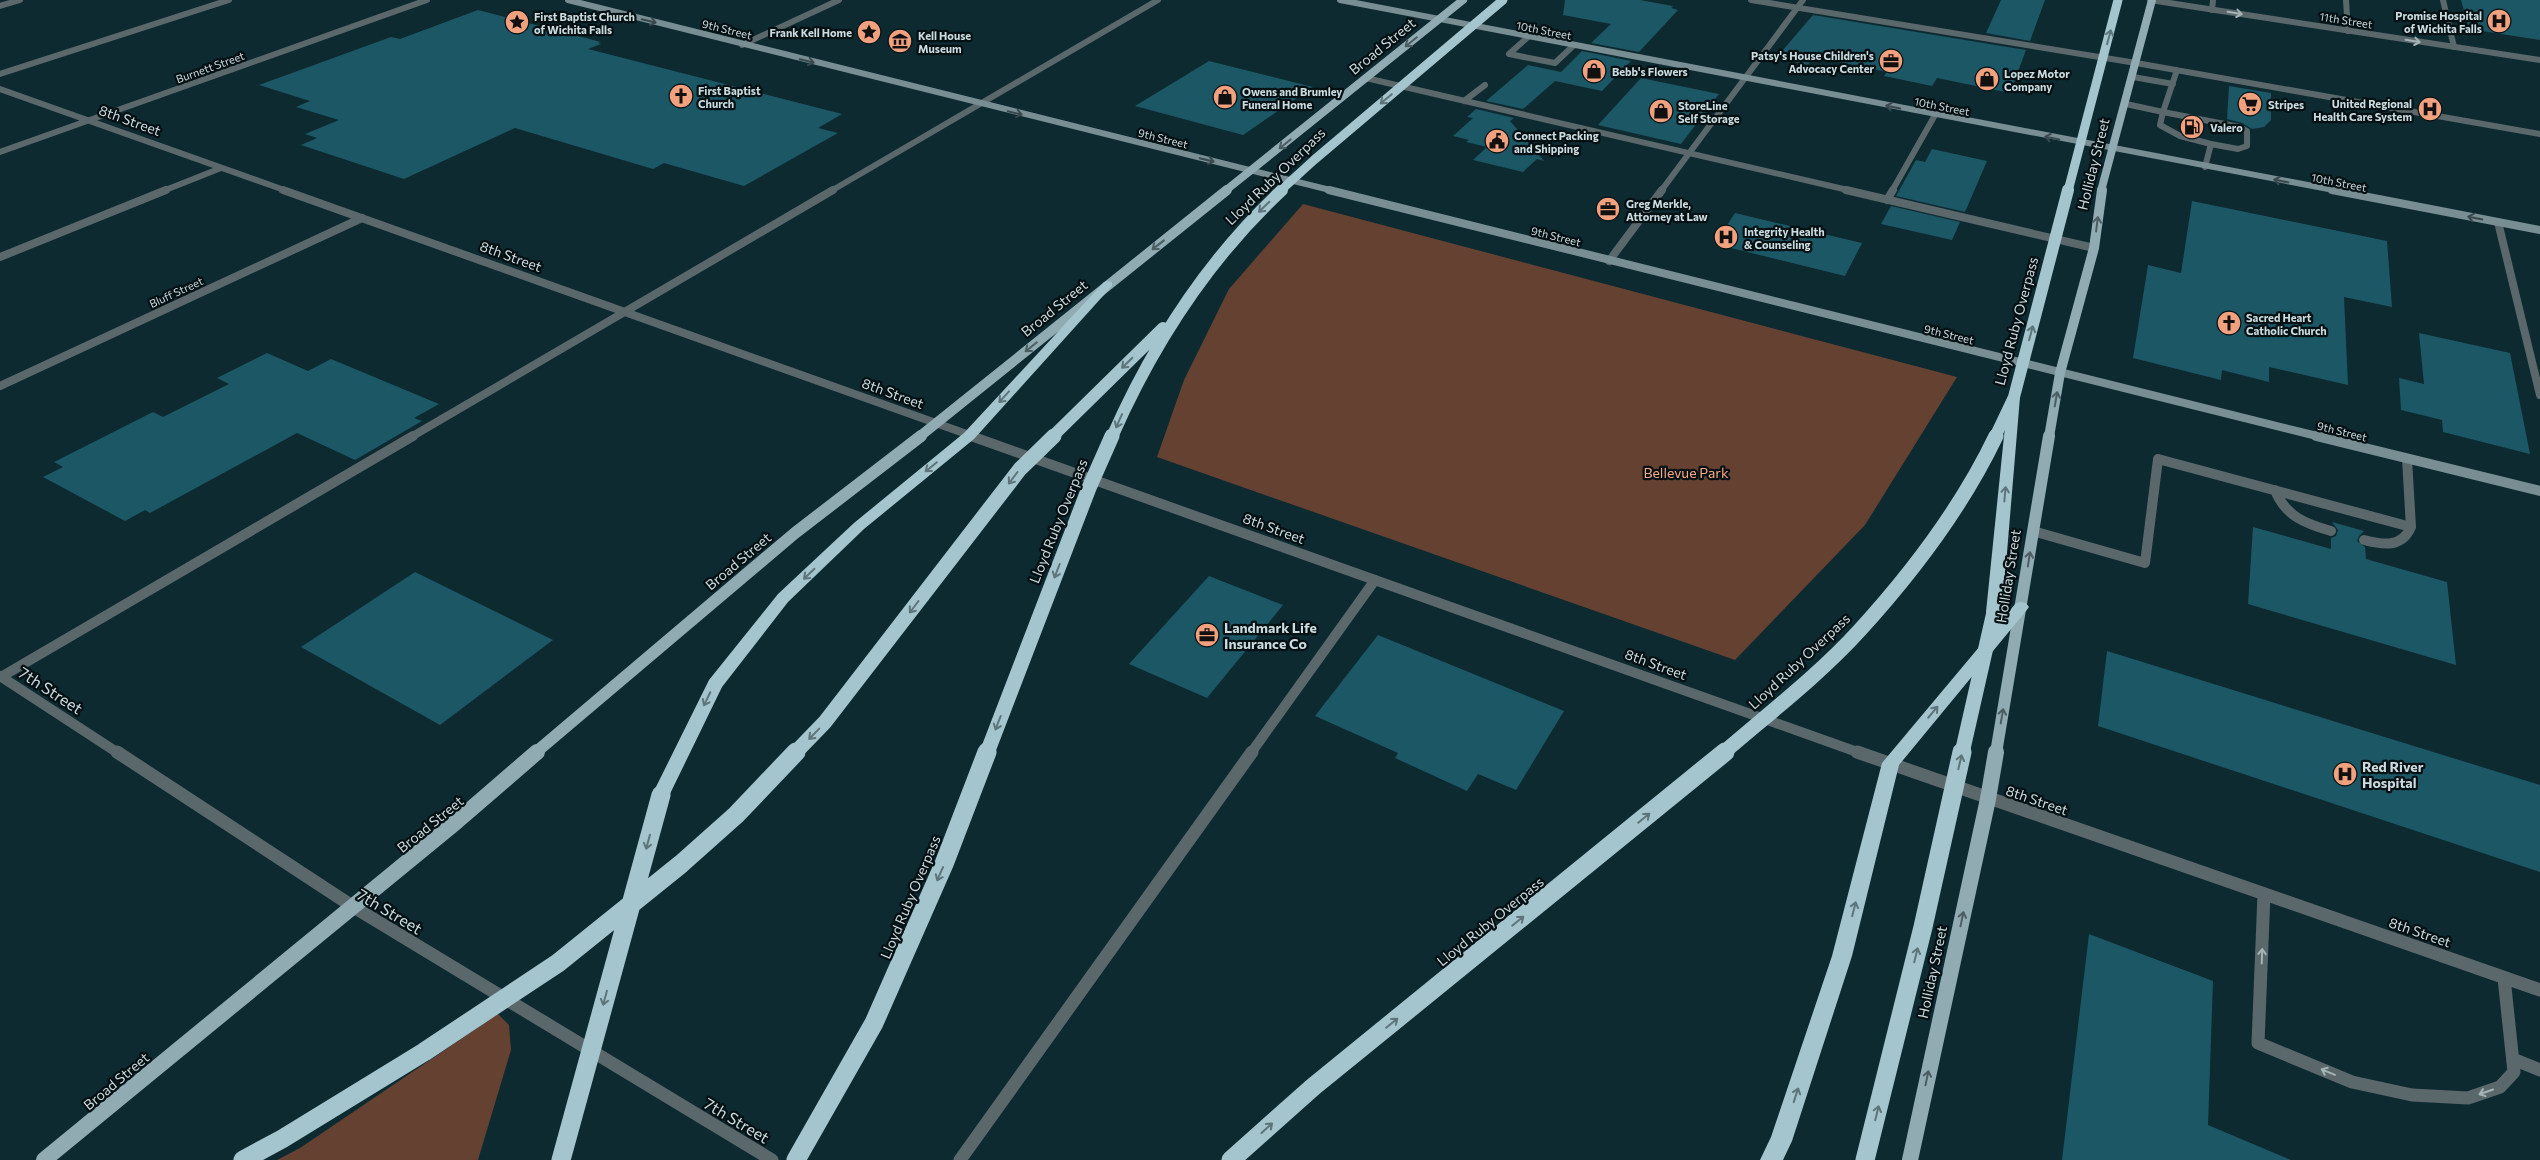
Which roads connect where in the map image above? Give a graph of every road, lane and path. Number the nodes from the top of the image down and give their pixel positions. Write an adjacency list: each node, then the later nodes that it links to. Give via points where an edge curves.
1 (20, 0): 17 (street)
2 (228, 0): 29 (street)
3 (427, 0): 41 (street, Burnett Street)
4 (568, 0): 23 (street, 9th Street, one-way to 23)
5 (839, 0): 23 (street)
6 (1158, 0): 37 (street)
7 (1340, 0): 20 (street, 10th Street)
8 (1463, 0): 20 (main road, Broad Street)
9 (1503, 0): 60 (highway, Lloyd Ruby Overpass, one-way to 60, bridge, via 1314,160 1258,214 1204,275)
10 (1750, 0): 18 (street)
11 (1803, 0): 18 (street)
12 (2118, 0): 54 (highway, Lloyd Ruby Overpass, one-way to 12, bridge)
13 (2152, 0): 19 (street, 11th Street); 27 (main road, Holliday Street)
14 (2213, 0): 19 (street)
15 (2346, 0): 21 (street)
16 (2443, 0): 25 (street)
17 (0, 6)
18 (1797, 8): 27 (street); 32 (street)
19 (2212, 10): 21 (street, 11th Street, one-way to 21)
20 (1439, 20): 22 (street, 10th Street); 31 (main road, Broad Street, one-way to 31)
21 (2348, 31): 25 (street, 11th Street, one-way to 25)
22 (1528, 37): 24 (street, 10th Street); 24 (street, via 1509,54 1555,63)
23 (742, 45): 37 (street, 9th Street, one-way to 37)
24 (1574, 46): 32 (street, 10th Street)
25 (2454, 47): 26 (street, 11th Street)
26 (2540, 60)
27 (2136, 63): 28 (street); 30 (main road, Holliday Street)
28 (2177, 70): 33 (street); 42 (street)
29 (0, 74)
30 (2133, 77): 33 (street); 38 (main road, Holliday Street)
31 (1366, 78): 36 (street); 49 (main road, Broad Street, one-way to 49)
32 (1743, 79): 40 (street, 10th Street, one-way to 32); 46 (street)
33 (2173, 84): 39 (street)
34 (1486, 85): 36 (street)
35 (0, 89): 41 (street, 8th Street)
36 (1464, 102): 46 (street)
37 (980, 104): 49 (street, 9th Street, one-way to 49); 59 (street)
38 (2126, 104): 39 (street); 44 (main road, Holliday Street)
39 (2163, 112): 43 (street, via 2160,126 2180,136); 43 (street, via 2247,131 2247,146 2238,149)
40 (1935, 115): 44 (street, 10th Street, one-way to 40); 50 (street)
41 (88, 121): 45 (street, Burnett Street); 48 (street, 8th Street)
42 (2540, 134)
43 (2211, 144): 47 (street)
44 (2114, 150): 47 (street, 10th Street); 55 (main road, Holliday Street, one-way to 44, via 2100,196)
45 (0, 152)
46 (1688, 154): 50 (street); 57 (street)
47 (2205, 167): 52 (street, 10th Street, one-way to 47)
48 (221, 168): 51 (street, 8th Street); 56 (street)
49 (1252, 171): 57 (street, 9th Street); 58 (main road, Broad Street, one-way to 58)
50 (1887, 200): 54 (street)
51 (362, 218): 59 (street, 8th Street); 64 (street, Bluff Street)
52 (2498, 222): 53 (street, 10th Street); 61 (street)
53 (2540, 230)
54 (2056, 240): 55 (street); 66 (highway, Lloyd Ruby Overpass, one-way to 54, bridge)
55 (2094, 248): 63 (main road, Holliday Street)
56 (0, 257)
57 (1609, 261): 63 (street, 9th Street)
58 (1108, 284): 67 (main road, Broad Street, one-way to 67); 68 (highway, one-way to 68)
59 (624, 312): 67 (street, 8th Street); 78 (street)
60 (1175, 316): 88 (highway, one-way to 88, bridge, via 1020,469 825,722 730,821 558,963 424,1052); 91 (highway, Lloyd Ruby Overpass, one-way to 91, bridge, via 1129,398 1089,488 944,864 874,1023)
61 (2528, 345): 62 (street); 65 (street)
62 (2540, 348)
63 (2060, 373): 69 (street, 9th Street); 73 (main road, Holliday Street, one-way to 63)
64 (0, 386)
65 (2540, 395)
66 (2014, 397): 93 (highway, Lloyd Ruby Overpass, one-way to 66, bridge, via 1313,1087 1698,775 1858,632 1921,556 1977,476); 95 (highway, one-way to 66, bridge, via 1923,927 1994,612)
67 (936, 424): 68 (street, 8th Street); 82 (main road, Broad Street, via 683,626 456,822)
68 (969, 436): 76 (street, 8th Street); 89 (highway, one-way to 89, bridge, via 859,526 783,598 715,684 661,795)
69 (2407, 459): 71 (street, 9th Street); 72 (street)
70 (2275, 490): 72 (street); 73 (street, via 2158,459 2145,563); 74 (street, via 2278,503 2290,515)
71 (2540, 491)
72 (2412, 527): 75 (street, via 2408,537 2398,544 2385,545)
73 (2033, 531): 77 (main road, Holliday Street, one-way to 73)
74 (2331, 531)
75 (2364, 540)
76 (1375, 580): 79 (street, 8th Street); 92 (street)
77 (2021, 608): 79 (highway, one-way to 77); 80 (main road, Holliday Street, one-way to 77)
78 (1, 677): 82 (street, 7th Street)
79 (1891, 763): 80 (street, 8th Street); 94 (highway, one-way to 79, via 1781,1141 1842,956)
80 (1988, 799): 81 (street, 8th Street); 96 (main road, Holliday Street, one-way to 80)
81 (2264, 894): 83 (street, 8th Street); 85 (street, one-way to 81, via 2514,1072 2500,1087 2468,1098 2412,1095 2352,1082 2258,1043)
82 (352, 906): 87 (main road, Broad Street); 90 (street, 7th Street)
83 (2504, 978): 84 (street, 8th Street); 85 (street)
84 (2540, 990)
85 (2513, 1059): 86 (street)
86 (2540, 1070)
87 (44, 1160)
88 (242, 1160)
89 (561, 1160)
90 (772, 1160)
91 (796, 1160)
92 (960, 1160)
93 (1231, 1160)
94 (1771, 1160)
95 (1865, 1160)
96 (1910, 1160)

